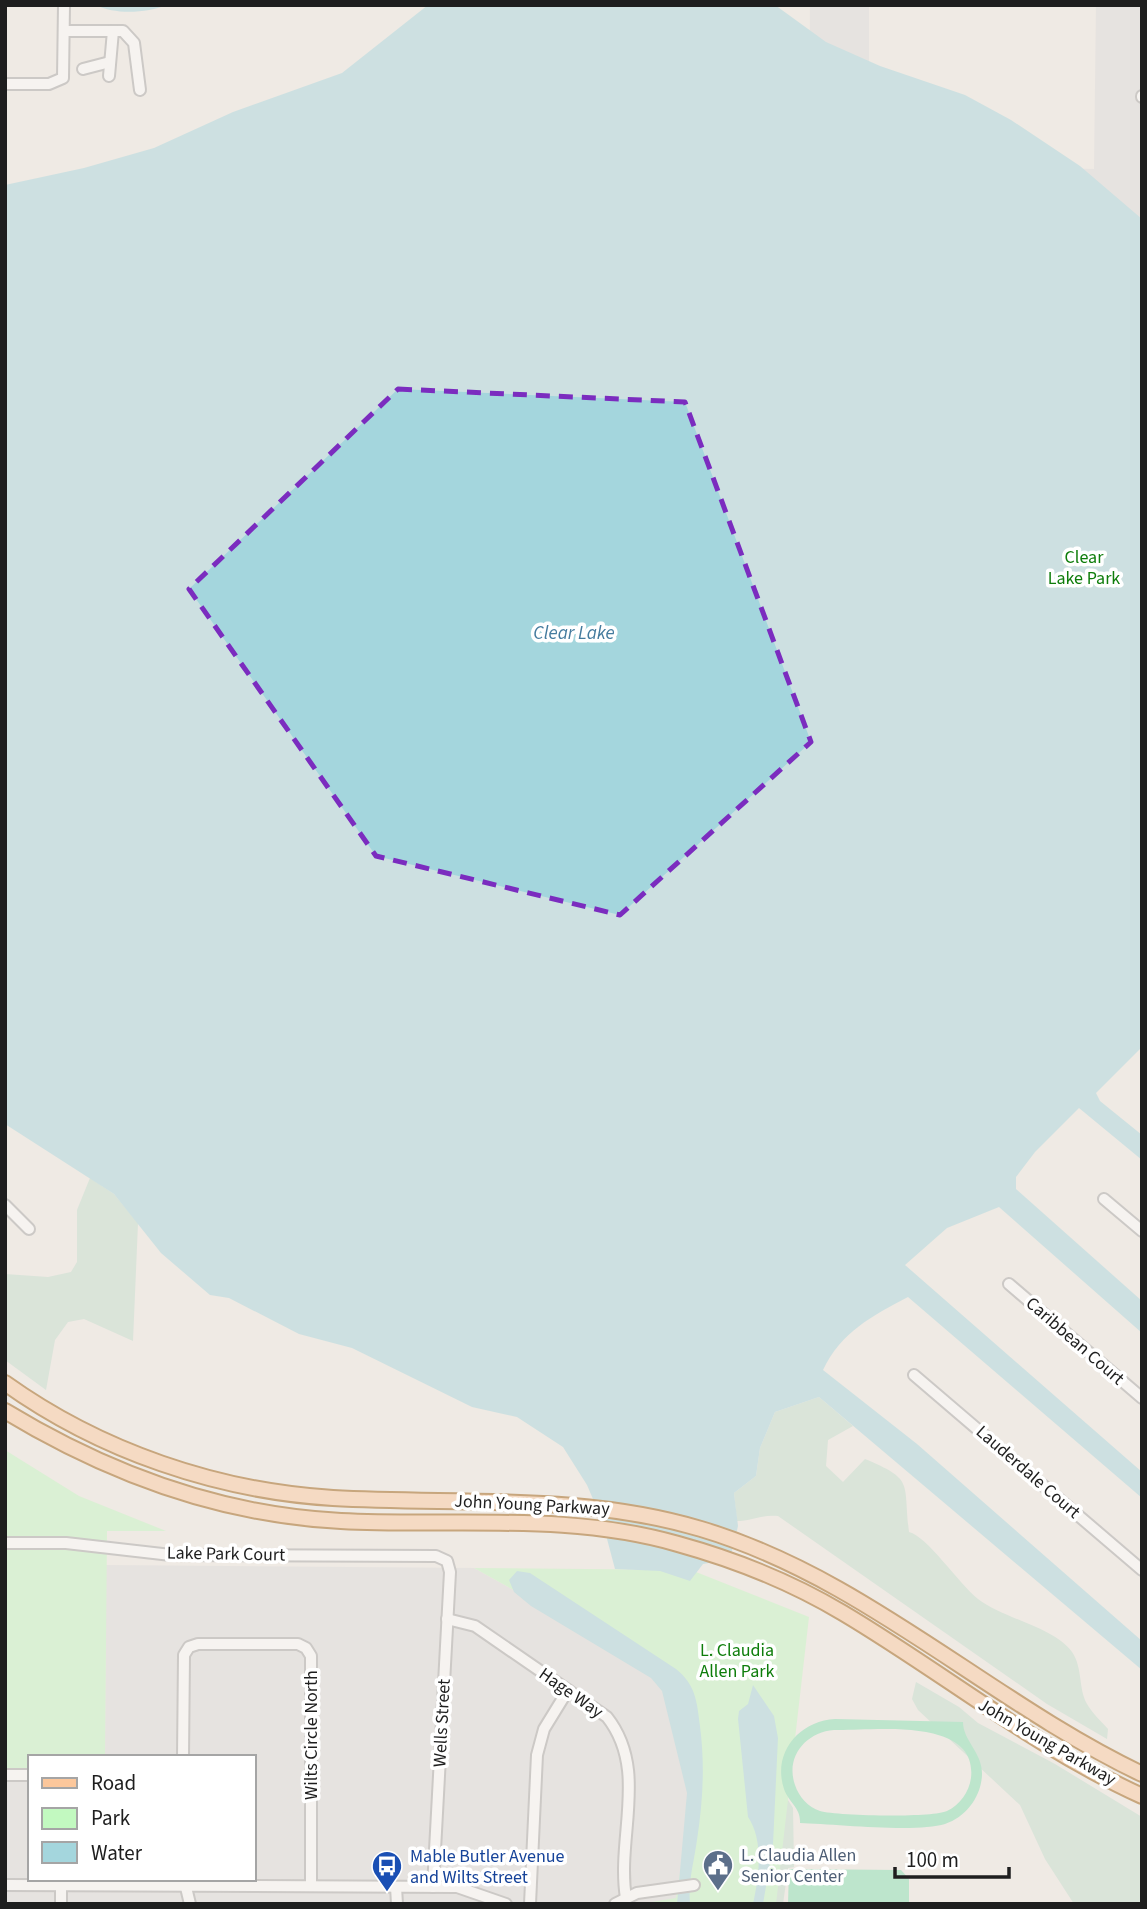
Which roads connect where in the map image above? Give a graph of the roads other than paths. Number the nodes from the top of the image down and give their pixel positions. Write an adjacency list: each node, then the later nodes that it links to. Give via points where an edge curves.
1 (64, 5): 2 (street)
2 (64, 31): 3 (street); 7 (street, via 60,82)
3 (113, 31): 4 (street); 8 (street, via 123,31 134,43)
4 (110, 62): 5 (street); 6 (street)
5 (83, 69)
6 (109, 76)
7 (5, 84)
8 (140, 90)
9 (1104, 1199): 12 (street)
10 (5, 1205): 11 (street)
11 (29, 1229)
12 (1142, 1231)
13 (1009, 1284): 16 (street, Caribbean Court)
14 (914, 1375): 22 (street, Lauderdale Court)
15 (5, 1383): 18 (main road, John Young Parkway, via 96,1436 158,1462)
16 (1142, 1398)
17 (5, 1411): 19 (main road, John Young Parkway, via 95,1461)
18 (225, 1482): 19 (main road, via 210,1492); 26 (main road, John Young Parkway, via 334,1498 556,1503 647,1515 754,1547 845,1591 1060,1731)
19 (191, 1496): 29 (main road, John Young Parkway, via 321,1520 554,1523 648,1536 747,1566 841,1612 1022,1732)
20 (5, 1543): 21 (street, Lake Park Court, via 171,1555 436,1556)
21 (447, 1561): 23 (street, Wells Street)
22 (1142, 1570)
23 (447, 1619): 24 (street, Hage Way, via 475,1626); 35 (street, Wells Street)
24 (568, 1690): 37 (street, Hage Way, via 607,1717 628,1756); 42 (street, via 544,1729 537,1755)
25 (183, 1755): 33 (street, Wilts Circle North, via 184,1655 189,1647 298,1644 306,1648 311,1656)
26 (1142, 1774)
27 (5, 1775): 28 (street)
28 (28, 1775)
29 (1142, 1796)
30 (184, 1883): 32 (street); 33 (street); 39 (street)
31 (5, 1885): 32 (street)
32 (61, 1886): 38 (street)
33 (311, 1886): 34 (street)
34 (396, 1887): 35 (street); 40 (street)
35 (432, 1887): 41 (street, via 457,1887)
36 (691, 1887): 37 (street, via 637,1893)
37 (620, 1901)
38 (61, 1904)
39 (190, 1904)
40 (397, 1904)
41 (506, 1904)
42 (530, 1904)

